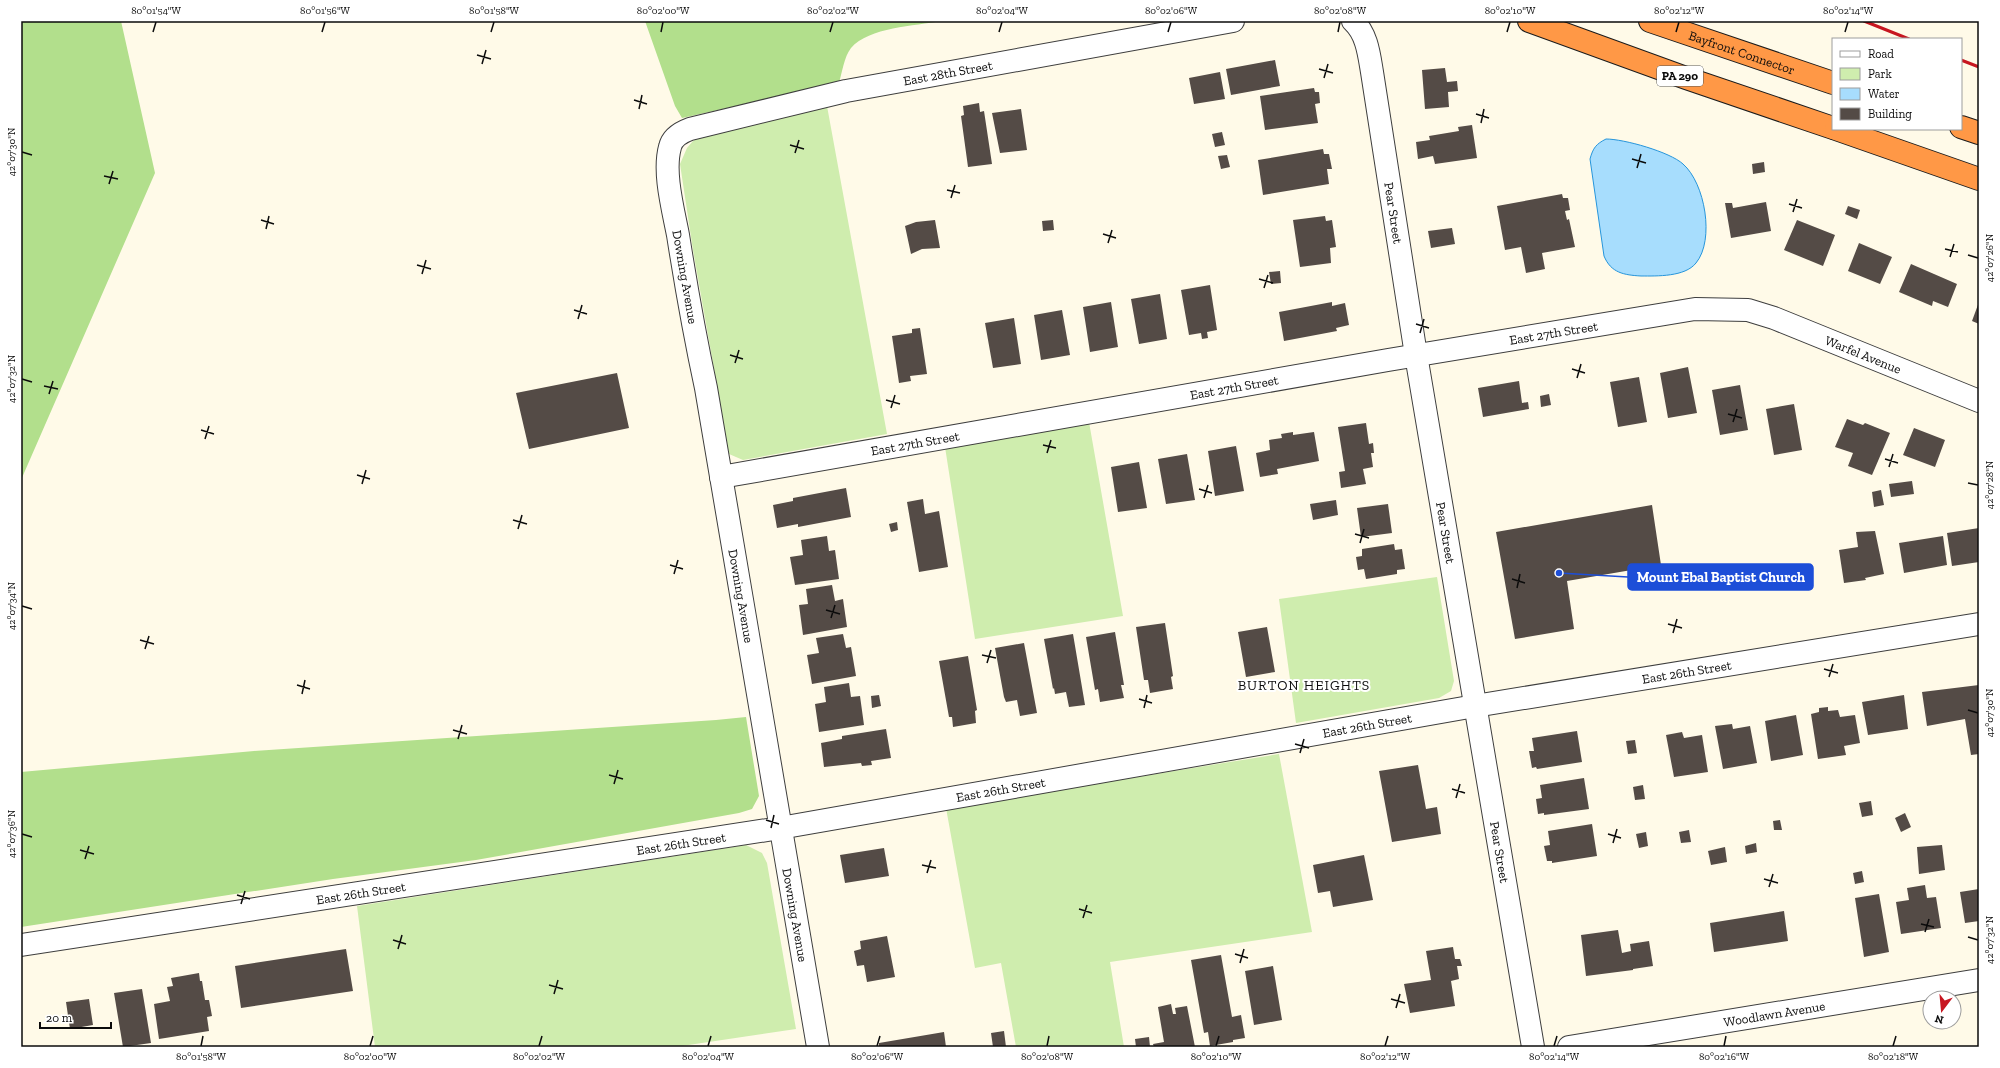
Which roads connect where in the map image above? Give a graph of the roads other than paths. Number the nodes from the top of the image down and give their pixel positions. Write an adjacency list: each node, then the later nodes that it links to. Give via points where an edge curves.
1 (1233, 21): 10 (street, East 28th Street, via 846,91 690,129)
2 (1353, 21): 13 (street, Pear Street, via 1366,42 1372,72)
3 (1529, 21): 7 (highway, PA 290)
4 (1650, 21): 5 (highway, Bayfront Connector)
5 (1832, 83)
6 (1962, 127): 9 (highway)
7 (1832, 128)
8 (1837, 130): 11 (highway, PA 290)
9 (1979, 134)
10 (670, 145): 15 (street, Downing Avenue, via 668,162 671,195)
11 (1979, 179)
12 (1748, 310): 13 (street, East 27th Street, via 1695,309); 14 (street, Warfel Avenue, via 1774,318)
13 (1416, 355): 15 (street, East 27th Street); 17 (street, Pear Street)
14 (1979, 401)
15 (721, 477): 18 (street, Downing Avenue)
16 (1979, 624): 17 (street, East 26th Street)
17 (1475, 706): 18 (street, East 26th Street); 22 (street, Pear Street)
18 (780, 828): 19 (street, East 26th Street); 21 (street, Downing Avenue)
19 (21, 945)
20 (1979, 980): 23 (street, Woodlawn Avenue)
21 (818, 1047)
22 (1533, 1047)
23 (1569, 1047)

